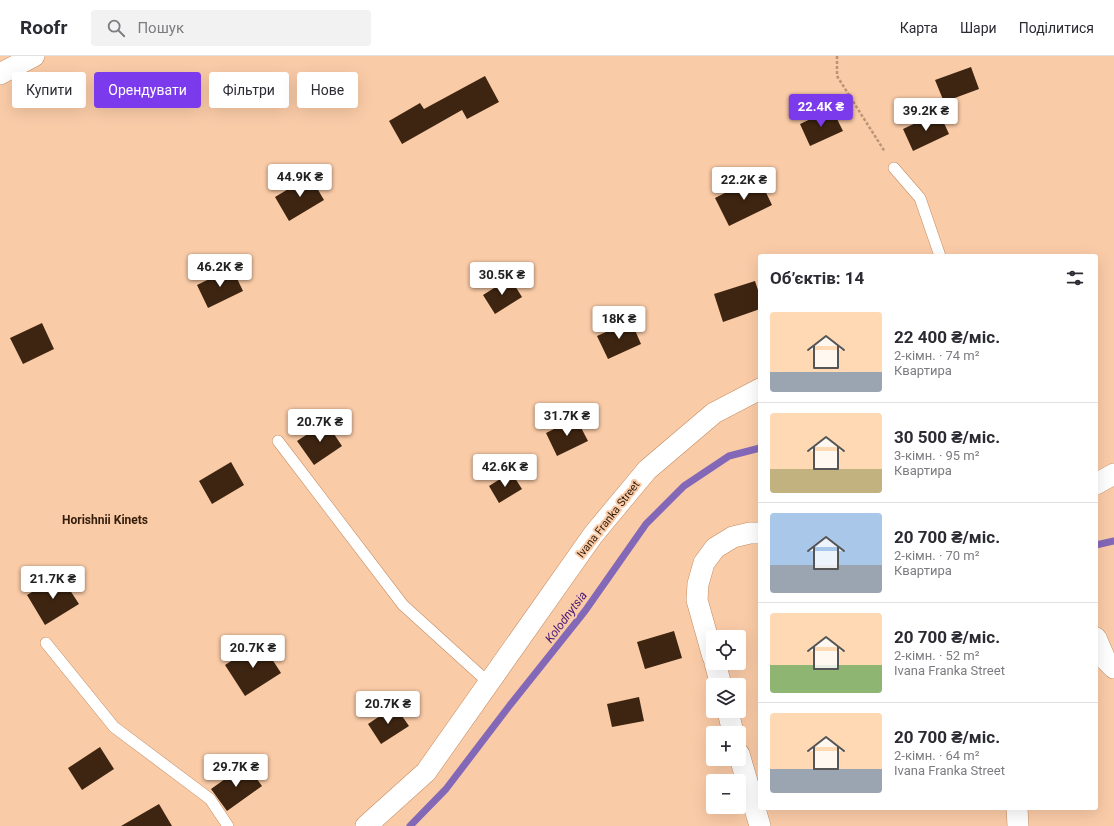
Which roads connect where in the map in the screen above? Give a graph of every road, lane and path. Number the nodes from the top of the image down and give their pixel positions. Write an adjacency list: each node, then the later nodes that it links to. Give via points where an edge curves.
1 (34, 56): 3 (street)
2 (837, 56): 4 (path, via 837,76)
3 (0, 74)
4 (894, 168): 5 (lane, via 920,198)
5 (939, 254)
6 (758, 390): 15 (street, Ivana Franka Street, via 714,413 647,470 593,535)
7 (278, 441): 15 (lane, via 404,605)
8 (1114, 474): 9 (street)
9 (1098, 483)
10 (758, 533): 11 (street, via 733,536 715,548 704,563 697,600)
11 (706, 632)
12 (46, 643): 18 (lane, via 114,727 210,799)
13 (1098, 643): 14 (street, via 1105,659)
14 (1114, 668)
15 (489, 683): 19 (street, Ivana Franka Street, via 426,772)
16 (742, 766): 20 (street)
17 (1016, 810): 21 (street)
18 (228, 826)
19 (366, 826)
20 (760, 826)
21 (1018, 826)

